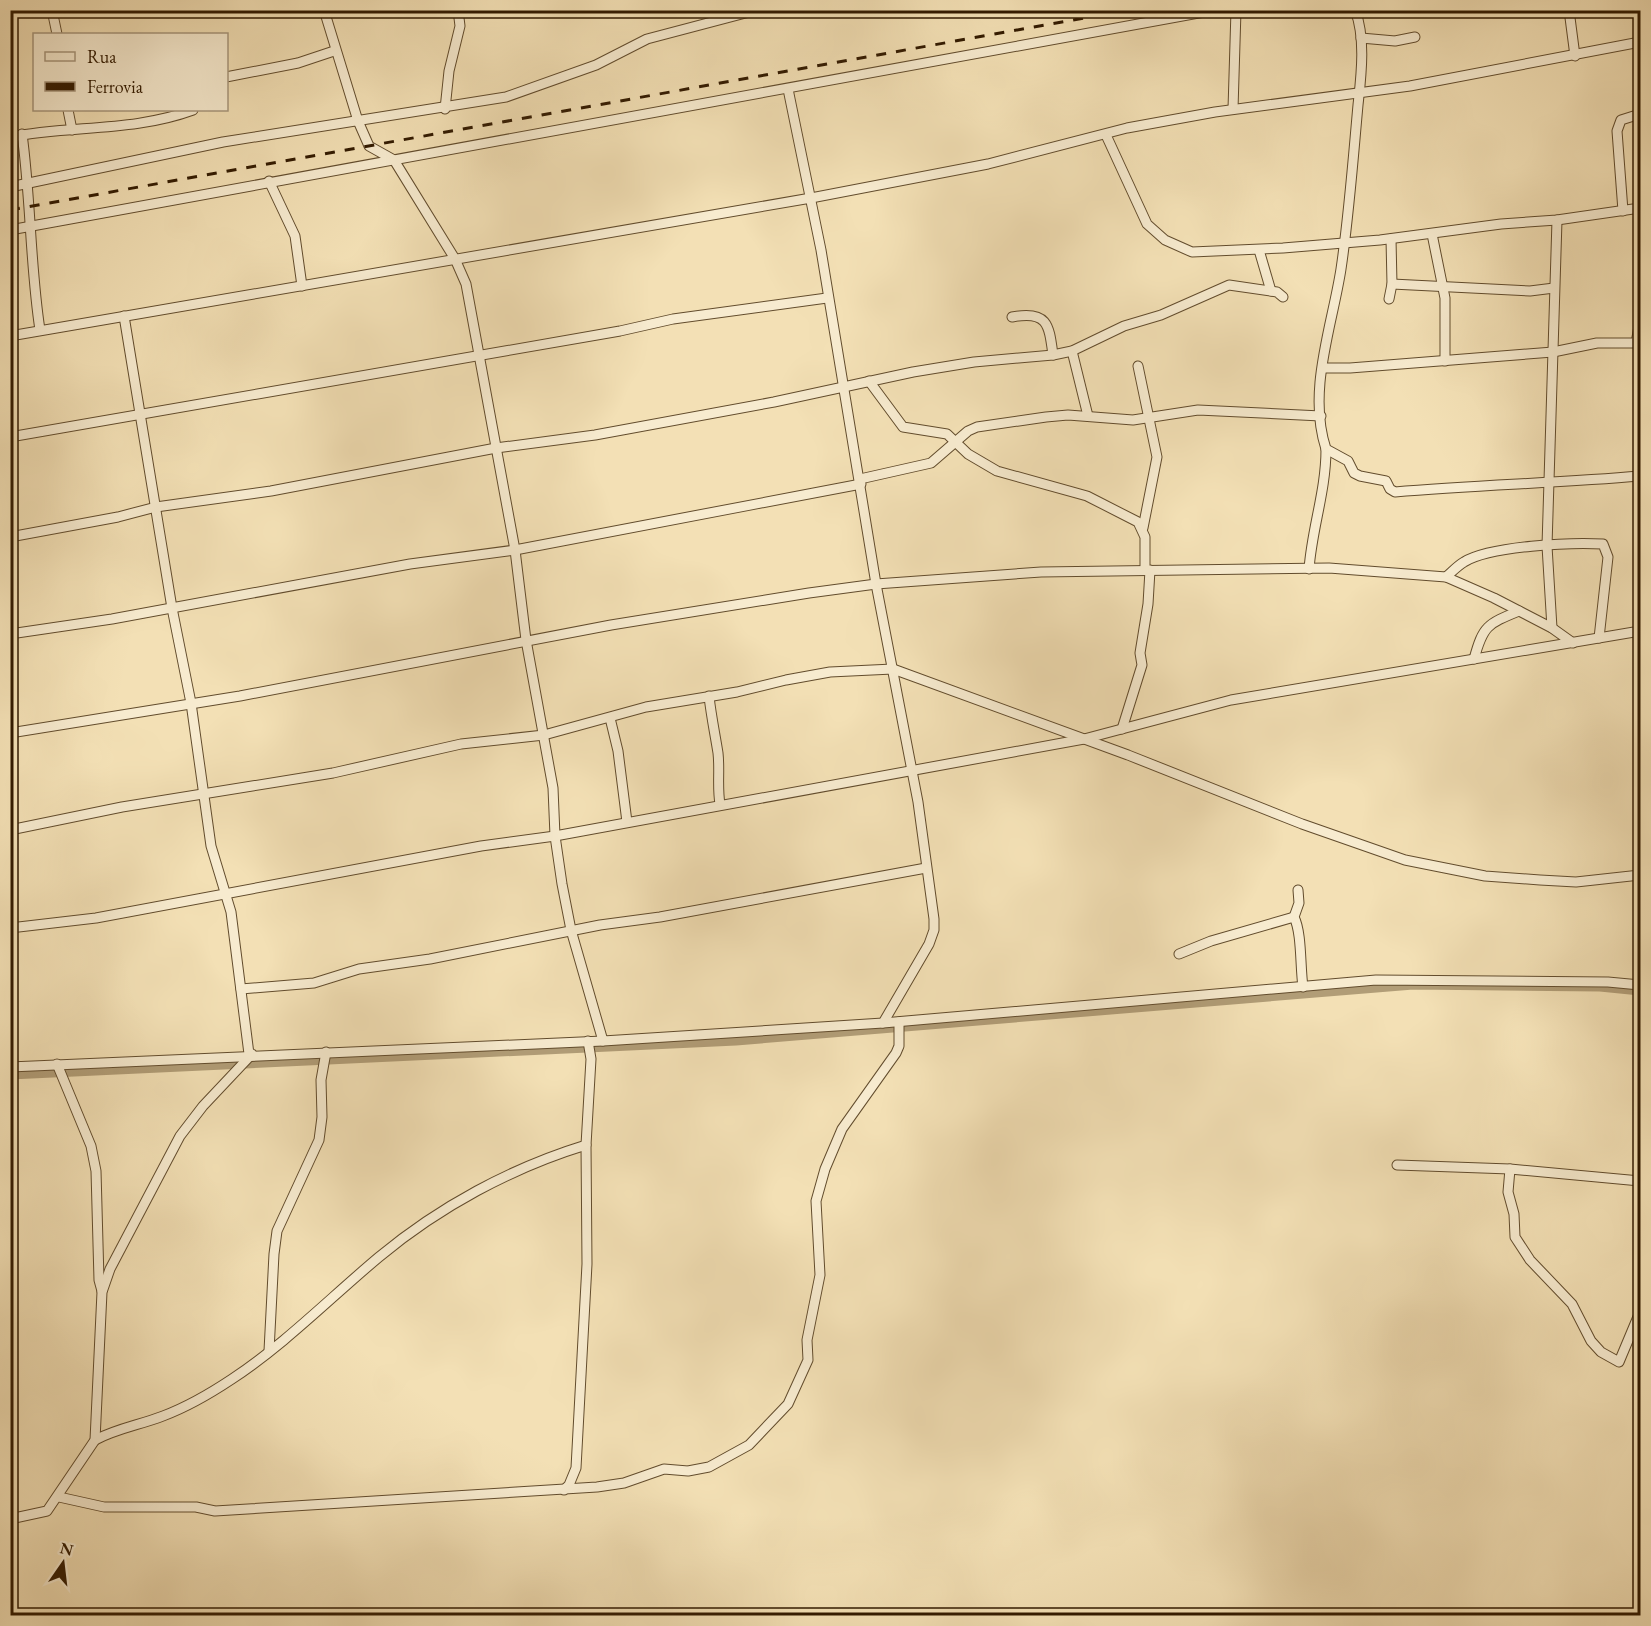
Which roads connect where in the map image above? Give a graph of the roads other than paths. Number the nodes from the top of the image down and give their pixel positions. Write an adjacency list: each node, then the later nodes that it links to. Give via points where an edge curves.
1 (52, 10): 9 (street)
2 (324, 10): 13 (street)
3 (458, 10): 18 (street, via 460,26)
4 (757, 10): 18 (street, via 647,39 596,65 506,98)
5 (1215, 10): 16 (street)
6 (1236, 10): 19 (street)
7 (1355, 10): 11 (street)
8 (1569, 10): 14 (street)
9 (57, 33)
10 (1415, 37): 11 (street, via 1395,41)
11 (1361, 38): 17 (street)
12 (1641, 42): 14 (street)
13 (334, 51): 15 (street, via 289,65); 23 (street)
14 (1575, 56): 17 (street)
15 (228, 77)
16 (788, 89): 28 (street); 32 (street)
17 (1360, 92): 19 (street); 40 (street)
18 (445, 109): 23 (street)
19 (1233, 109): 26 (street)
20 (68, 111): 24 (street)
21 (189, 111): 24 (street, via 115,128)
22 (1641, 114): 34 (street, via 1628,116 1618,124)
23 (358, 121): 28 (street, via 369,146); 30 (street, via 223,142)
24 (72, 130): 25 (street)
25 (22, 134): 27 (street); 30 (street)
26 (1106, 135): 32 (street, via 988,164); 41 (street, via 1140,214 1152,231 1192,252)
27 (10, 136)
28 (394, 160): 29 (street); 42 (street)
29 (269, 181): 36 (street); 44 (street, via 295,236)
30 (28, 184): 31 (street); 36 (street)
31 (10, 187)
32 (811, 198): 42 (street); 49 (street)
33 (1641, 208): 34 (street)
34 (1623, 211): 35 (street)
35 (1557, 220): 38 (street); 46 (street)
36 (30, 226): 37 (street); 54 (street)
37 (10, 230)
38 (1432, 234): 39 (street); 45 (street)
39 (1391, 238): 40 (street); 43 (street)
40 (1343, 243): 41 (street); 63 (street)
41 (1259, 250): 47 (street)
42 (456, 259): 44 (street); 59 (street, via 466,284)
43 (1392, 284): 45 (street); 50 (street)
44 (302, 286): 51 (street)
45 (1442, 286): 46 (street, via 1530,291); 61 (street, via 1447,327)
46 (1554, 288): 58 (street)
47 (1271, 291): 48 (street); 57 (street, via 1229,285)
48 (1283, 297)
49 (827, 298): 59 (street, via 673,319); 65 (street)
50 (1389, 299)
51 (124, 316): 54 (street); 66 (street)
52 (1012, 317): 60 (street, via 1030,315 1045,320)
53 (1641, 321): 56 (street)
54 (40, 330): 55 (street)
55 (10, 336)
56 (1638, 343): 58 (street, via 1597,343)
57 (1072, 351): 60 (street); 67 (street)
58 (1553, 352): 61 (street); 76 (street)
59 (478, 353): 66 (street); 72 (street)
60 (1053, 355): 64 (street, via 974,362)
61 (1445, 361): 63 (street)
62 (1138, 366): 69 (street)
63 (1323, 368): 68 (street)
64 (869, 381): 65 (street); 71 (street, via 903,427 947,434)
65 (844, 385): 72 (street, via 596,435); 75 (street)
66 (141, 413): 70 (street); 77 (street)
67 (1088, 416): 69 (street, via 1133,420); 71 (street, via 986,425 968,431)
68 (1321, 416): 69 (street, via 1221,410); 73 (street)
69 (1149, 417): 78 (street, via 1157,458)
70 (10, 437)
71 (957, 442): 75 (street, via 931,463); 78 (street, via 968,454 997,471 1087,496)
72 (496, 448): 77 (street, via 271,491); 81 (street)
73 (1326, 449): 76 (street, via 1348,461 1354,473 1386,480 1395,492); 82 (street, via 1323,494 1311,539)
74 (1641, 476): 76 (street)
75 (861, 481): 81 (street); 85 (street)
76 (1549, 482): 80 (street)
77 (156, 507): 79 (street); 86 (street)
78 (1143, 528): 83 (street)
79 (10, 537)
80 (1546, 546): 84 (street, via 1481,555 1464,562); 88 (street); 91 (street, via 1606,546 1606,595)
81 (515, 550): 86 (street, via 410,564); 92 (street)
82 (1309, 569): 83 (street); 84 (street)
83 (1147, 570): 85 (street, via 1041,572); 99 (street, via 1142,665)
84 (1446, 577): 87 (street)
85 (876, 584): 92 (street); 95 (street)
86 (172, 608): 90 (street); 97 (street)
87 (1519, 611): 88 (street); 94 (street, via 1482,631)
88 (1552, 628): 93 (street)
89 (1641, 631): 91 (street)
90 (10, 634)
91 (1599, 638): 93 (street)
92 (526, 640): 97 (street, via 320,682); 101 (street)
93 (1573, 643): 94 (street)
94 (1474, 658): 99 (street, via 1232,700)
95 (893, 669): 96 (street, via 830,672); 102 (street); 103 (street)
96 (709, 696): 98 (street); 105 (street, via 718,751)
97 (191, 703): 100 (street); 104 (street)
98 (610, 718): 101 (street); 106 (street)
99 (1122, 729): 102 (street)
100 (10, 733)
101 (544, 735): 104 (street, via 461,744 333,773); 108 (street, via 554,788)
102 (1084, 739): 103 (street); 110 (street, via 1302,824 1437,868 1485,876 1576,882)
103 (911, 770): 105 (street); 109 (street)
104 (203, 793): 107 (street); 112 (street, via 213,854)
105 (720, 804): 106 (street)
106 (627, 822): 108 (street)
107 (10, 830)
108 (555, 836): 112 (street); 115 (street)
109 (926, 868): 115 (street); 121 (street, via 934,930)
110 (1641, 876)
111 (1298, 890): 113 (street)
112 (225, 894): 114 (street, via 96,918); 119 (street)
113 (1294, 917): 116 (street); 118 (street, via 1300,929)
114 (10, 928)
115 (571, 930): 119 (street, via 430,959 359,969 314,983); 123 (street)
116 (1179, 954)
117 (1641, 985): 118 (street, via 1435,979)
118 (1303, 987): 120 (street)
119 (242, 989): 125 (street)
120 (899, 1022): 121 (street); 136 (street, via 900,1046 842,1129 825,1169 816,1201 820,1275 807,1340 808,1360 788,1404 749,1445 709,1467 688,1471 664,1469 624,1483)
121 (883, 1023): 123 (street)
122 (588, 1041): 123 (street); 124 (street); 128 (street, via 591,1059)
123 (603, 1041)
124 (326, 1052): 125 (street); 134 (street, via 319,1140 278,1231)
125 (250, 1054): 126 (street); 132 (street, via 180,1136 122,1243)
126 (57, 1064): 127 (street); 132 (street, via 91,1146 96,1171)
127 (10, 1067)
128 (586, 1146): 134 (street, via 519,1170 415,1230); 136 (street, via 587,1264 576,1468)
129 (1398, 1165): 130 (street)
130 (1510, 1169): 131 (street); 133 (street, via 1508,1192 1515,1237 1530,1260 1572,1304 1601,1352 1619,1362)
131 (1641, 1181)
132 (102, 1292): 135 (street)
133 (1641, 1312)
134 (268, 1352): 135 (street, via 188,1405 117,1428)
135 (95, 1440): 137 (street)
136 (564, 1490): 137 (street, via 215,1511 196,1507 104,1508)
137 (59, 1497): 138 (street, via 47,1511)
138 (10, 1519)

